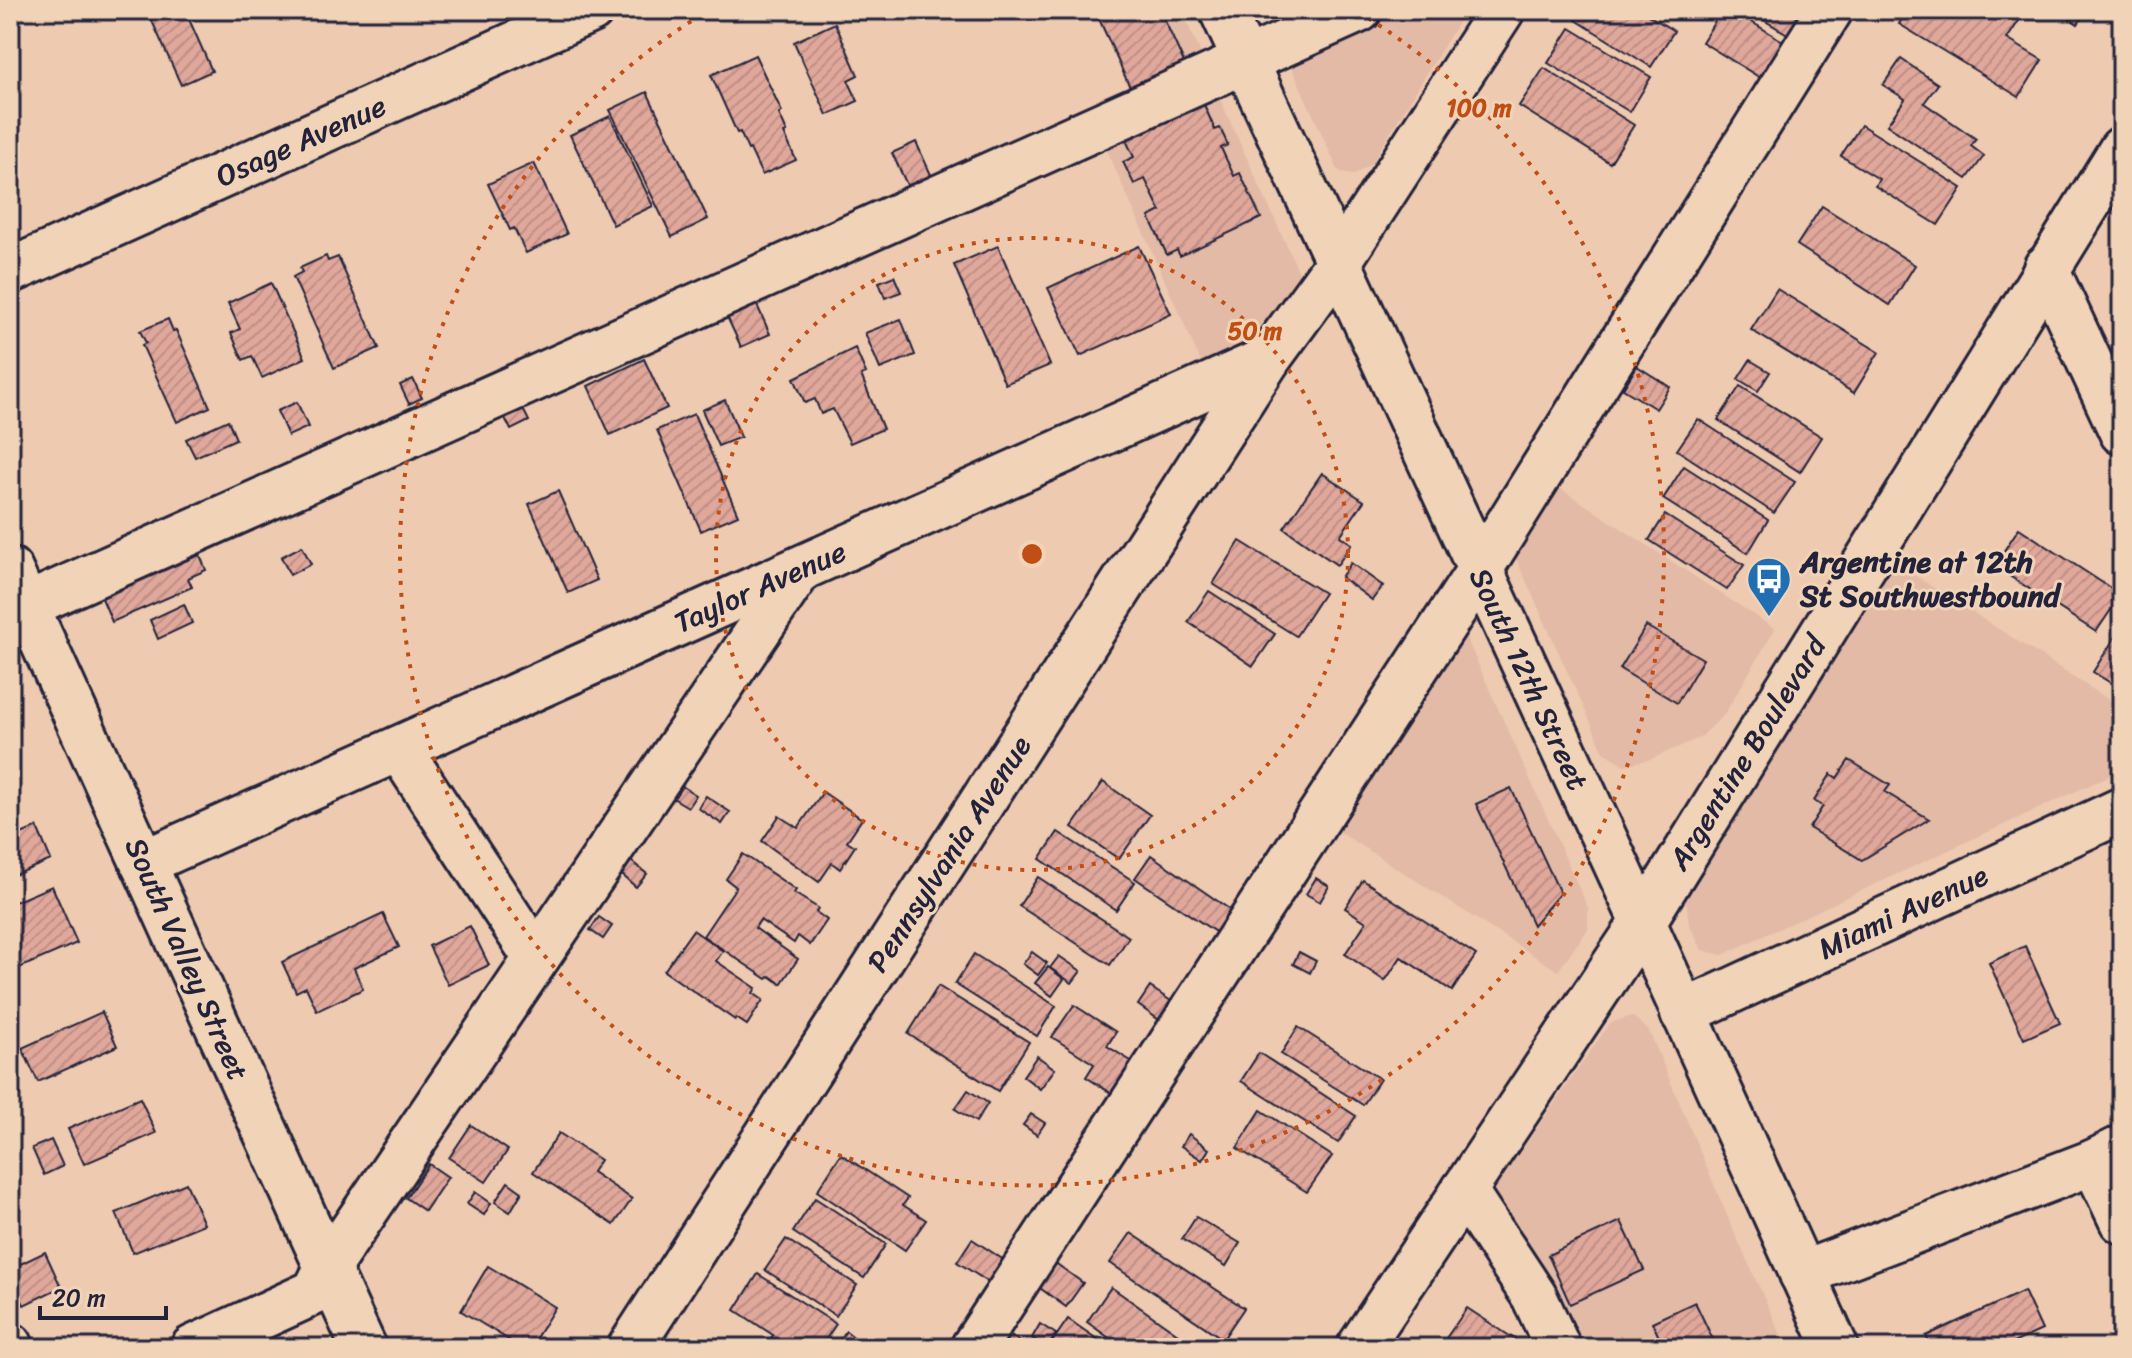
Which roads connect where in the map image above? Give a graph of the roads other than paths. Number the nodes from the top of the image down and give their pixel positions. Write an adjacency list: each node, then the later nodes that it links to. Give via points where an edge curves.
1 (591, 10): 10 (street, Osage Avenue)
2 (1222, 10): 6 (street, South 12th Street)
3 (1359, 10): 6 (street)
4 (1502, 10): 8 (street)
5 (1830, 10): 14 (street)
6 (1245, 63): 8 (street, South 12th Street); 15 (street)
7 (2122, 149): 9 (street, Argentine Boulevard)
8 (1338, 263): 11 (street, Taylor Avenue); 14 (street, South 12th Street)
9 (2046, 268): 12 (street); 19 (street, Argentine Boulevard)
10 (10, 271)
11 (1268, 359): 13 (street, Taylor Avenue); 29 (street, Pennsylvania Avenue)
12 (2122, 432)
13 (800, 569): 16 (street, Taylor Avenue); 20 (street)
14 (1479, 571): 19 (street, South 12th Street); 30 (street)
15 (15, 597): 18 (street, South Valley Street)
16 (400, 750): 18 (street, Taylor Avenue); 20 (street)
17 (2122, 810): 21 (street, Miami Avenue)
18 (143, 863): 25 (street, South Valley Street)
19 (1643, 922): 21 (street, South 12th Street); 23 (street, Argentine Boulevard)
20 (536, 958): 25 (street)
21 (1683, 1013): 26 (street, South 12th Street)
22 (2108, 1155): 24 (street); 26 (street)
23 (1464, 1190): 31 (street, Argentine Boulevard); 32 (street, via 1534,1296)
24 (2122, 1221)
25 (327, 1268): 27 (street, via 315,1292); 28 (street, South Valley Street)
26 (1802, 1274): 33 (street, South 12th Street)
27 (193, 1348)
28 (364, 1348)
29 (630, 1348)
30 (973, 1348)
31 (1359, 1348)
32 (1558, 1348)
33 (1836, 1348)

